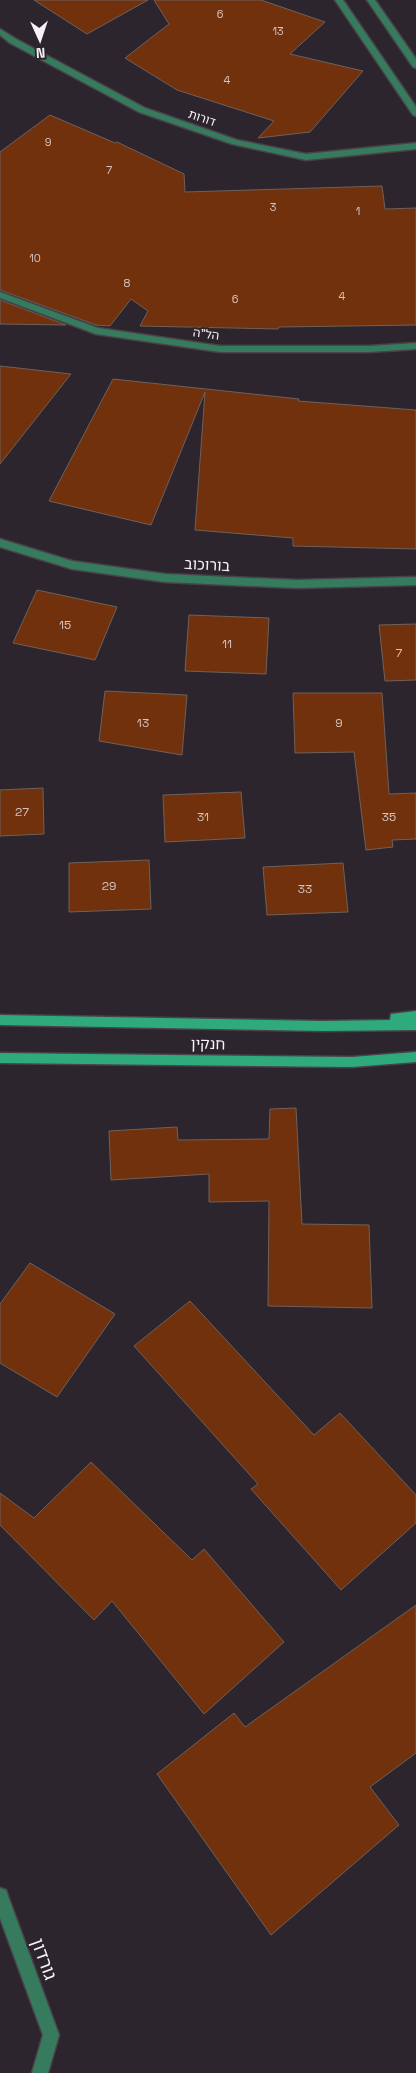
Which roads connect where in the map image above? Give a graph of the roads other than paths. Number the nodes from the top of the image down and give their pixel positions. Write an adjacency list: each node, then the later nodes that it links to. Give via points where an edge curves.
1 (371, 0): 4 (street)
2 (340, 1): 5 (street)
3 (0, 31): 6 (street, דורות, via 142,110 235,142 306,157)
4 (416, 66)
5 (416, 113)
6 (416, 146)
7 (0, 295): 8 (street, הל"ה, via 96,331 220,349)
8 (416, 346)
9 (0, 543): 10 (street, בורוכוב, via 72,565 165,578 297,584)
10 (416, 581)
11 (416, 1016): 14 (main road)
12 (0, 1020): 14 (main road, חנקין)
13 (416, 1025): 14 (main road, חנקין)
14 (323, 1026)
15 (416, 1057): 17 (main road, חנקין)
16 (0, 1058): 17 (main road, חנקין)
17 (352, 1062): 18 (main road)
18 (416, 1065)
19 (0, 1896): 20 (street, גורדון, via 50,2035)
20 (40, 2073)

